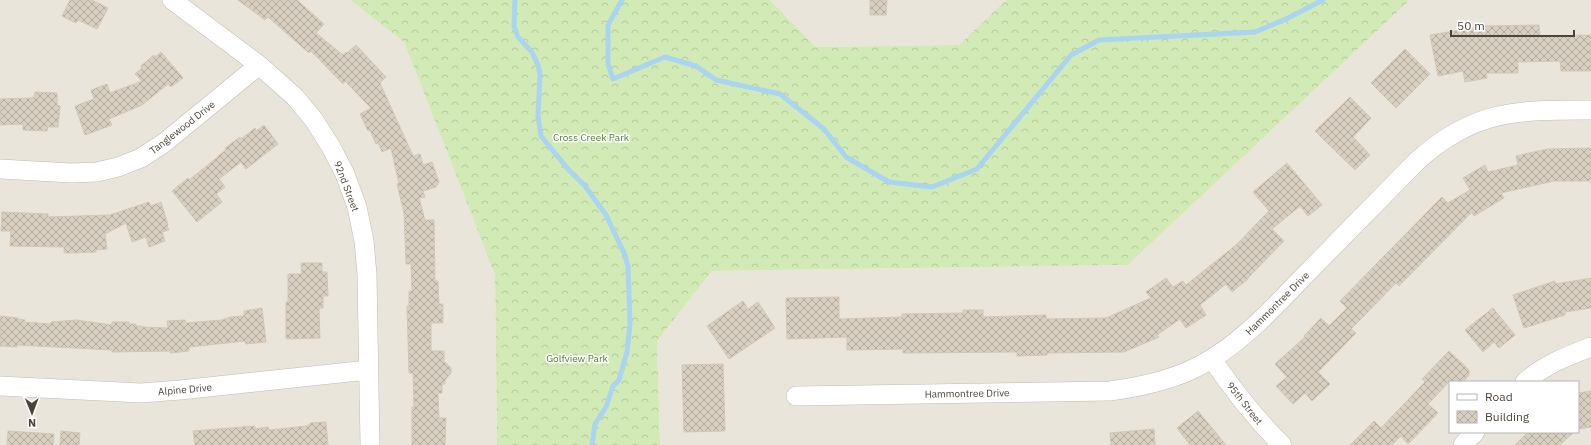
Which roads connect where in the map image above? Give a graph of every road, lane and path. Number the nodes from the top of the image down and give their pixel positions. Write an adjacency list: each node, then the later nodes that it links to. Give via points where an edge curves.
1 (172, 0): 2 (street, 92nd Street)
2 (259, 64): 4 (street, Tanglewood Drive, via 164,143 141,158 96,172); 7 (street, 92nd Street, via 295,97 314,120 331,147 350,187 364,241)
3 (1591, 110): 6 (street, Hammontree Drive, via 1532,110 1497,116 1464,128 1434,147 1249,332)
4 (0, 169)
5 (1591, 347): 8 (street, via 1560,358)
6 (1212, 359): 10 (street, Hammontree Drive, via 1164,380 1110,391); 13 (street, 95th Street, via 1265,428)
7 (368, 370): 9 (street, Alpine Drive, via 141,393); 12 (street, 92nd Street)
8 (1526, 381)
9 (0, 386)
10 (796, 396)
11 (1474, 433): 14 (street)
12 (370, 445)
13 (1282, 445)
14 (1463, 445)

